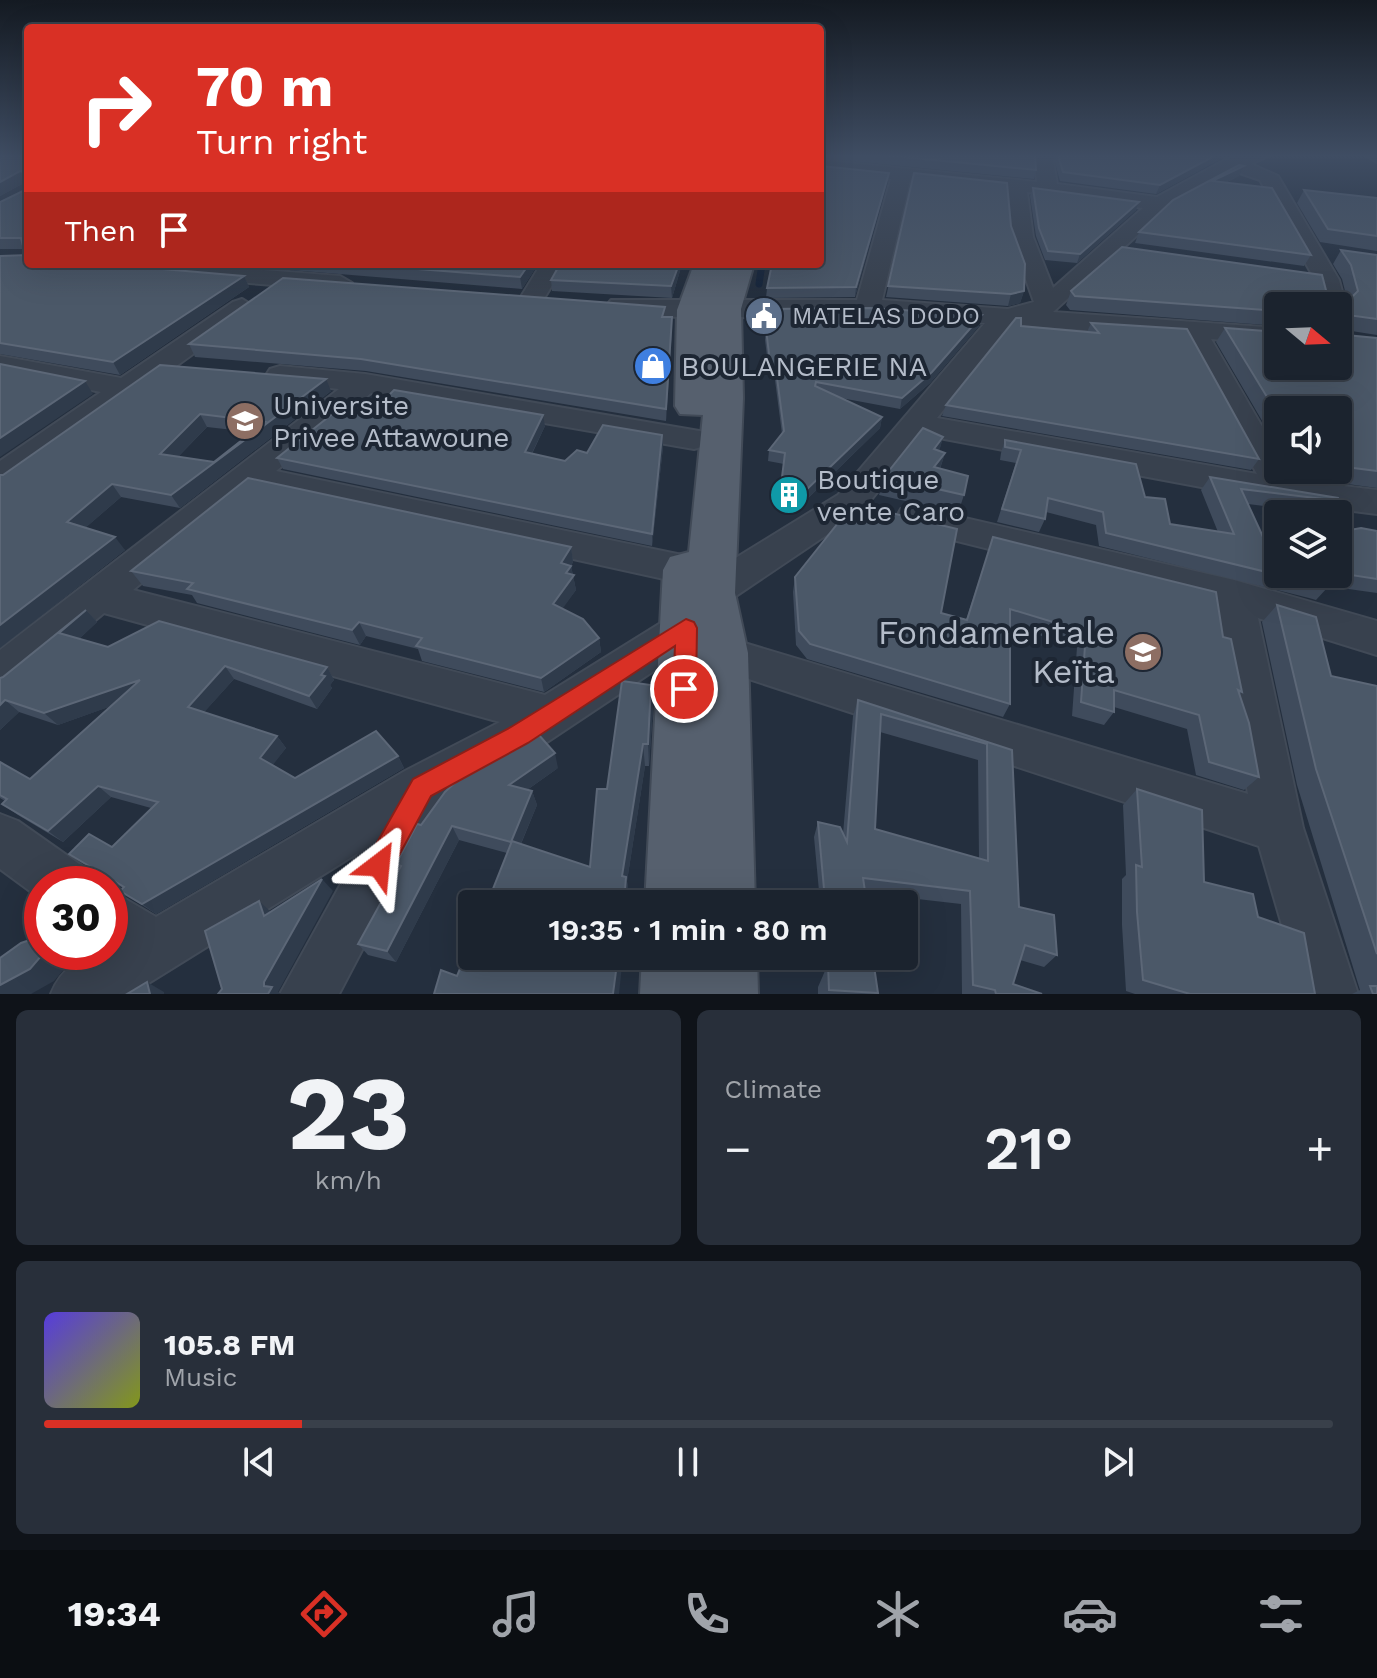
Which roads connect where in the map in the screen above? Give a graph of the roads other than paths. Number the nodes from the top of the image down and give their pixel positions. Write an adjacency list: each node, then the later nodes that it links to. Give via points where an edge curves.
1 (895, 201): 24 (street)
2 (1018, 201): 23 (street, via 1022,237)
3 (1142, 201): 6 (street)
4 (1165, 201): 6 (street)
5 (1282, 201): 8 (street)
6 (1160, 204): 7 (street)
7 (1113, 250): 9 (street); 23 (street)
8 (1307, 250): 10 (street); 15 (street)
9 (1144, 254)
10 (1335, 254)
11 (196, 268): 13 (street)
12 (551, 268): 20 (street)
13 (303, 274): 16 (street); 29 (street)
14 (1296, 276): 15 (street)
15 (1327, 280): 18 (street)
16 (364, 285)
17 (717, 287): 22 (street); 24 (street); 35 (main road); 43 (main road, via 724,398)
18 (1330, 292)
19 (501, 297): 20 (street)
20 (531, 300): 21 (street)
21 (560, 301)
22 (590, 303)
23 (1048, 306): 25 (street)
24 (868, 307): 25 (street)
25 (1002, 319): 26 (street); 34 (street)
26 (1193, 331): 27 (street); 38 (street)
27 (1264, 335)
28 (0, 364): 33 (street)
29 (159, 365): 30 (street); 33 (street)
30 (206, 369)
31 (254, 373): 32 (street)
32 (365, 383): 35 (street); 36 (street)
33 (126, 388): 37 (street)
34 (918, 424): 38 (street); 40 (street)
35 (694, 439): 43 (main road)
36 (247, 476): 42 (street); 43 (street)
37 (0, 477)
38 (1282, 490): 39 (street)
39 (1377, 502)
40 (850, 503): 41 (street); 43 (street)
41 (1234, 595): 44 (street); 48 (street)
42 (98, 596): 45 (street); 46 (street)
43 (701, 611): 46 (street); 48 (street); 51 (main road); 52 (main road)
44 (1377, 638)
45 (0, 674)
46 (547, 715): 47 (street)
47 (422, 787): 54 (street); 58 (street)
48 (1278, 828): 61 (street)
49 (0, 839): 50 (street)
50 (38, 866)
51 (680, 890)
52 (720, 890)
53 (128, 930): 54 (street)
54 (154, 949): 57 (street)
55 (678, 970): 59 (main road)
56 (721, 970): 60 (main road)
57 (79, 994)
58 (308, 994)
59 (677, 994)
60 (721, 994)
61 (1330, 994)

